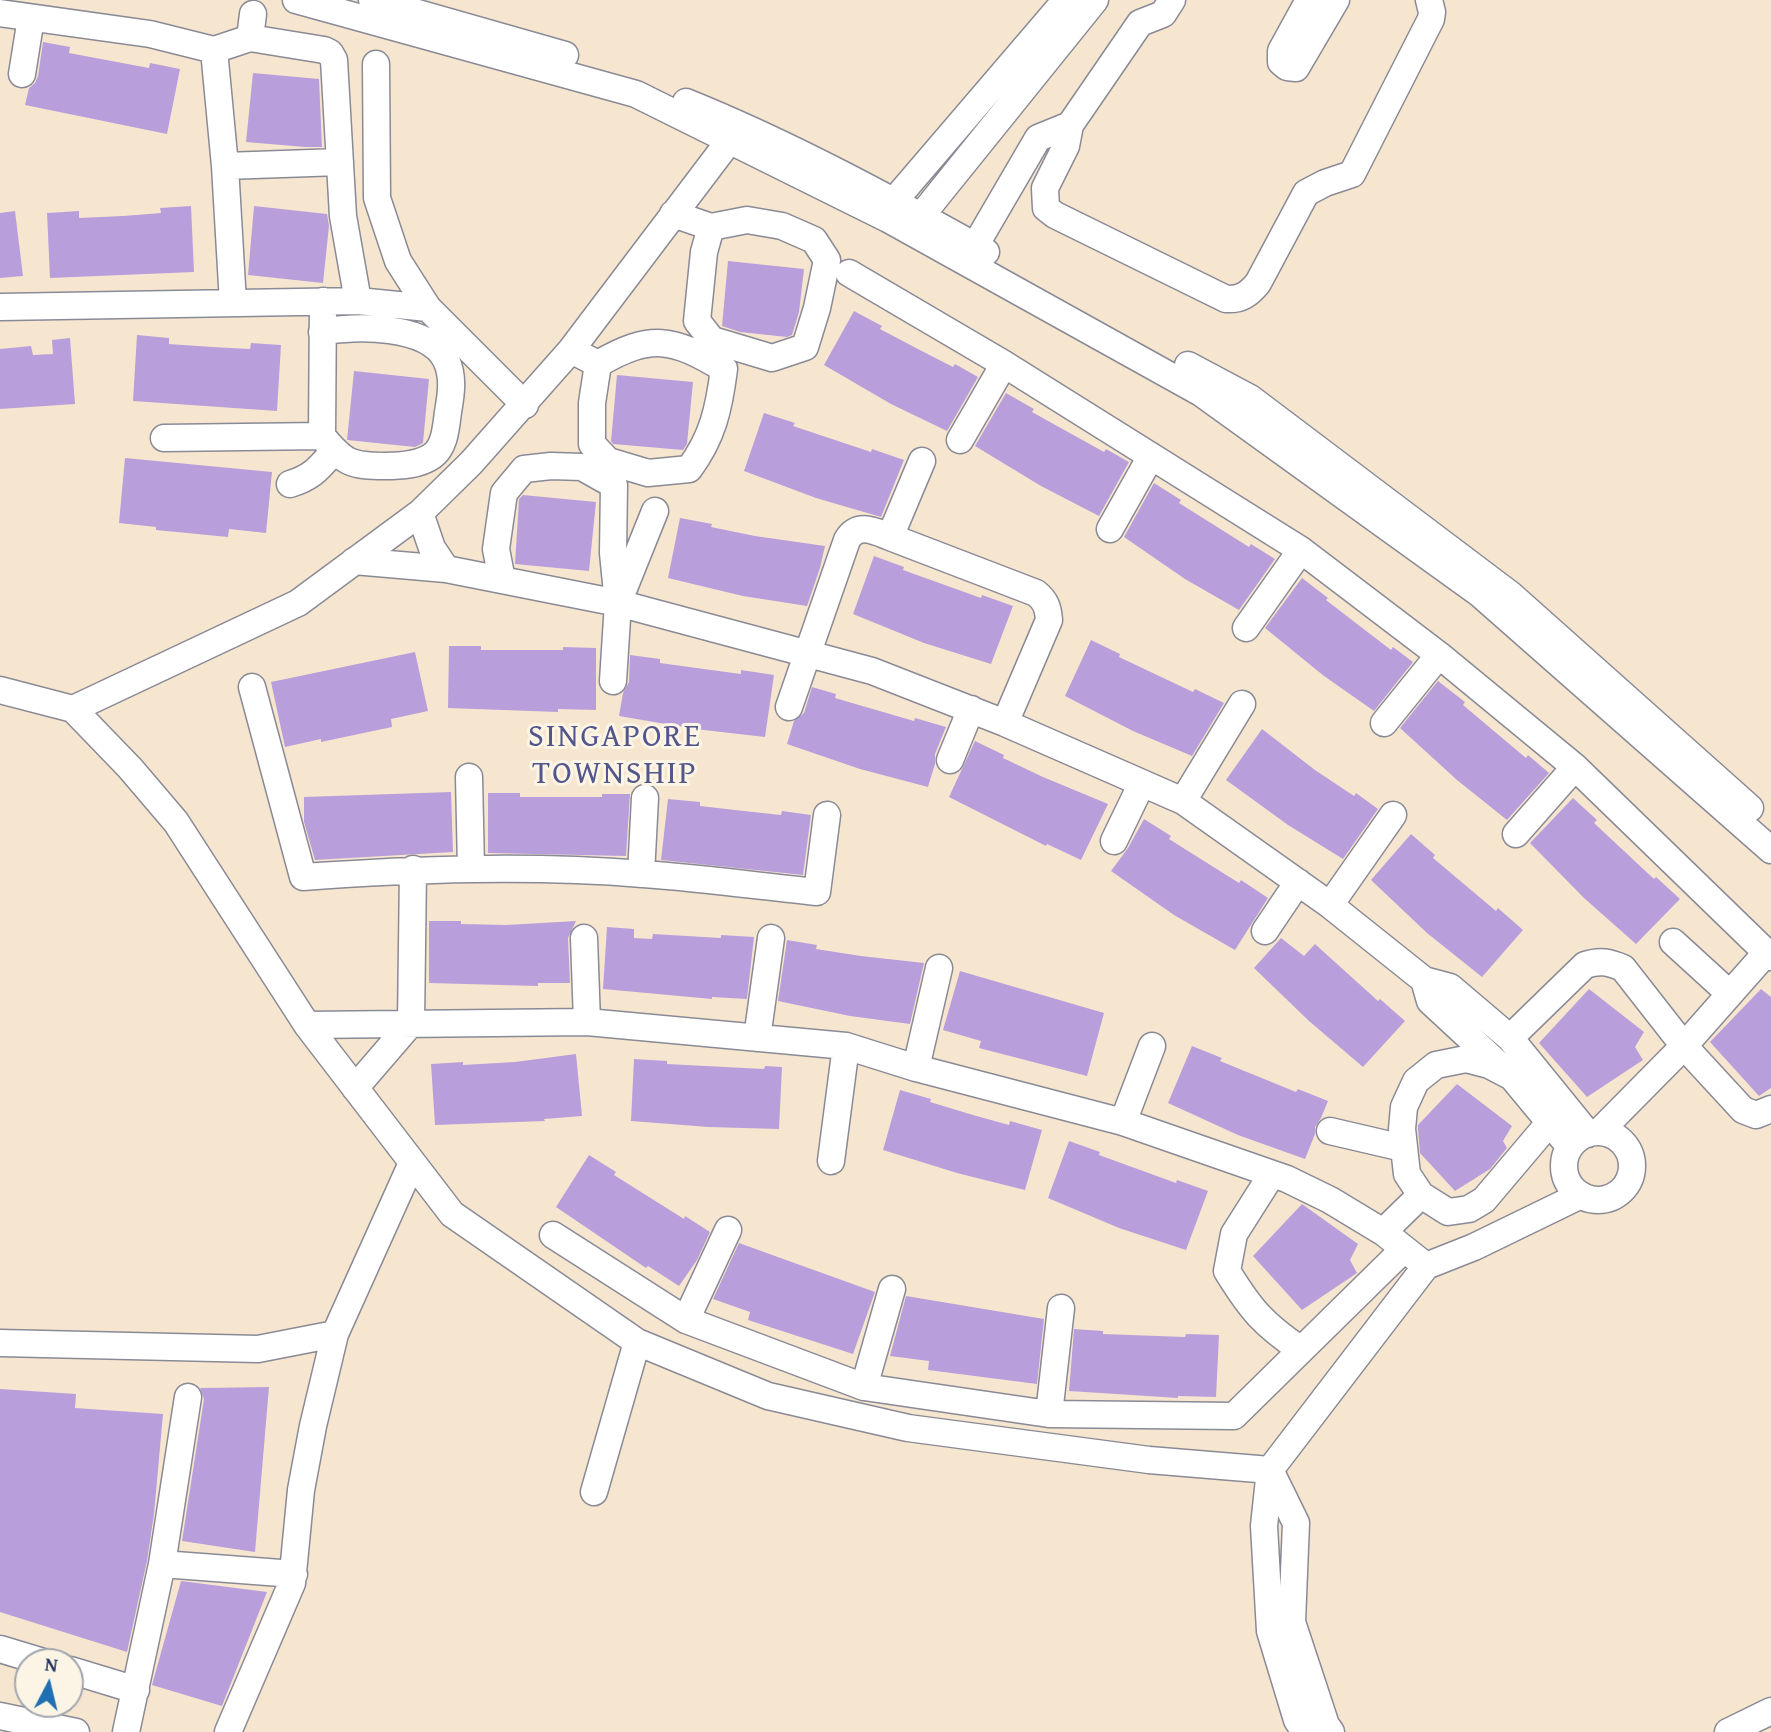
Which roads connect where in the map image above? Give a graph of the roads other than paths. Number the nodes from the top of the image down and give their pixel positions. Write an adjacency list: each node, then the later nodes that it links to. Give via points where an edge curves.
1 (296, 0): 15 (street, via 636,94)
2 (372, 0): 15 (street, via 588,62)
3 (1066, 0): 18 (street)
4 (1095, 0): 20 (street)
5 (1172, 0): 14 (street, via 1163,14 1140,23)
6 (1309, 0): 7 (street, via 1281,51 1287,67 1296,68 1303,59)
7 (1336, 0)
8 (1429, 0): 14 (street, via 1431,19 1352,174 1306,193 1258,283 1235,299 1226,299 1046,208 1045,188 1066,146)
9 (0, 13): 10 (street)
10 (31, 18): 11 (street, via 150,34); 13 (street)
11 (214, 50): 16 (street, via 252,26 330,54 336,66); 17 (street)
12 (376, 64): 28 (street, via 377,198 398,261)
13 (22, 74)
14 (1070, 125): 22 (street, via 1038,138)
15 (736, 132): 18 (street); 19 (street); 72 (street, via 1201,393 1480,594)
16 (340, 162): 17 (street); 25 (street, via 343,216)
17 (225, 166): 26 (street)
18 (894, 201): 20 (street)
19 (673, 214): 21 (street); 30 (street)
20 (921, 216): 22 (street)
21 (711, 227): 21 (street, via 747,220 782,226 814,240 827,260 805,347 772,358 712,340 697,321)
22 (975, 246): 69 (street, via 1250,398 1511,595)
23 (849, 273): 32 (street)
24 (323, 301): 25 (street); 26 (street); 29 (street)
25 (358, 301): 28 (street)
26 (233, 303): 27 (street)
27 (0, 307)
28 (428, 307): 33 (street)
29 (323, 332): 36 (street); 36 (street, via 340,328 398,331 427,340 446,359 452,387 444,439 433,456 405,467 357,466)
30 (571, 350): 31 (street); 33 (street)
31 (598, 364): 31 (street, via 592,444 608,461 648,473 689,469 714,424 724,369 693,350 662,343 635,345)
32 (1004, 364): 35 (street); 37 (street)
33 (525, 405): 41 (street)
34 (164, 438): 36 (street)
35 (960, 440)
36 (328, 443): 39 (street, via 316,472)
37 (1151, 456): 42 (street); 44 (street)
38 (922, 461): 43 (street)
39 (290, 485)
40 (655, 511): 48 (street)
41 (420, 513): 45 (street); 46 (street, via 432,548)
42 (1111, 529)
43 (890, 537): 50 (street, via 861,528 852,532); 59 (street, via 1044,599 1049,620)
44 (1301, 550): 49 (street); 51 (street)
45 (354, 561): 46 (street); 57 (street, via 298,603)
46 (446, 569): 47 (street)
47 (502, 580): 48 (street); 48 (street, via 496,549 504,494 524,469 582,467 614,485)
48 (618, 603): 50 (street); 52 (street)
49 (1246, 628)
50 (809, 653): 56 (street); 58 (street, via 872,671)
51 (1439, 655): 60 (street); 62 (street)
52 (613, 681)
53 (252, 687): 73 (street, via 303,877)
54 (0, 690): 57 (street)
55 (1242, 704): 66 (street)
56 (789, 707)
57 (73, 709): 88 (street, via 176,822)
58 (971, 709): 59 (street); 61 (street)
59 (1005, 723): 64 (street)
60 (1384, 723)
61 (950, 760)
62 (1575, 767): 70 (street); 82 (street)
63 (469, 777): 74 (street)
64 (1142, 783): 66 (street); 71 (street)
65 (645, 798): 75 (street)
66 (1184, 801): 76 (street)
67 (827, 815): 75 (street, via 817,892)
68 (1393, 815): 77 (street)
69 (1771, 826)
70 (1516, 834)
71 (1114, 841)
72 (1771, 850)
73 (413, 869): 74 (street); 87 (street)
74 (471, 869): 75 (street)
75 (641, 874)
76 (1298, 882): 77 (street); 78 (street)
77 (1329, 905): 84 (street)
78 (1265, 932)
79 (584, 938): 86 (street)
80 (771, 938): 89 (street)
81 (1673, 942): 85 (street)
82 (1769, 955): 85 (street)
83 (939, 968): 94 (street)
84 (1424, 980): 90 (street, via 1450,987); 95 (street, via 1430,1001)
85 (1730, 994): 93 (street)
86 (587, 1022): 87 (street); 89 (street)
87 (411, 1023): 88 (street); 96 (street)
88 (307, 1024): 96 (street)
89 (757, 1038): 91 (street)
90 (1510, 1038): 93 (street, via 1585,965 1595,961 1623,968); 101 (street)
91 (846, 1046): 94 (street); 103 (street)
92 (1152, 1046): 98 (street)
93 (1684, 1046): 97 (street, via 1743,1110 1756,1115); 101 (street)
94 (916, 1068): 98 (street)
95 (1512, 1077): 99 (street); 102 (street, via 1466,1059 1436,1065 1416,1081 1404,1107)
96 (355, 1088): 104 (street)
97 (1771, 1109)
98 (1123, 1122): 105 (street)
99 (1550, 1122): 101 (street); 106 (street, via 1484,1199 1469,1209 1448,1212)
100 (1330, 1131): 102 (street)
101 (1586, 1138): 107 (street, via 1565,1156 1564,1168 1572,1188); 107 (street, via 1610,1134 1627,1148 1632,1170 1629,1181 1613,1196 1602,1200)
102 (1403, 1149): 106 (street, via 1406,1174)
103 (831, 1161)
104 (412, 1163): 116 (street); 117 (street, via 452,1214)
105 (1272, 1174): 109 (street, via 1329,1200); 119 (street, via 1234,1234 1227,1271 1247,1304 1270,1329)
106 (1421, 1195): 109 (street)
107 (1581, 1195): 112 (street)
108 (728, 1230): 115 (street)
109 (1382, 1232): 111 (street)
110 (553, 1235): 115 (street)
111 (1404, 1249): 112 (street); 119 (street)
112 (1426, 1266): 123 (street)
113 (892, 1289): 120 (street)
114 (1061, 1308): 122 (street)
115 (686, 1320): 120 (street)
116 (334, 1334): 118 (street, via 258,1349); 126 (street, via 301,1490)
117 (636, 1342): 123 (street, via 768,1396 908,1427 1149,1460); 124 (street)
118 (0, 1343)
119 (1301, 1350): 122 (street, via 1234,1416)
120 (864, 1387): 122 (street)
121 (188, 1398): 125 (street)
122 (1049, 1414)
123 (1270, 1470): 134 (street, via 1264,1526 1270,1631 1297,1720); 135 (street, via 1296,1523 1292,1622)
124 (594, 1492)
125 (162, 1564): 126 (street); 128 (street)
126 (293, 1574): 133 (street)
127 (84, 1674): 128 (street)
128 (136, 1690): 132 (street)
129 (1770, 1707): 136 (street)
130 (0, 1716): 131 (street)
131 (76, 1732)
132 (126, 1732)
133 (228, 1732)
134 (1305, 1732)
135 (1331, 1732)
136 (1728, 1732)

